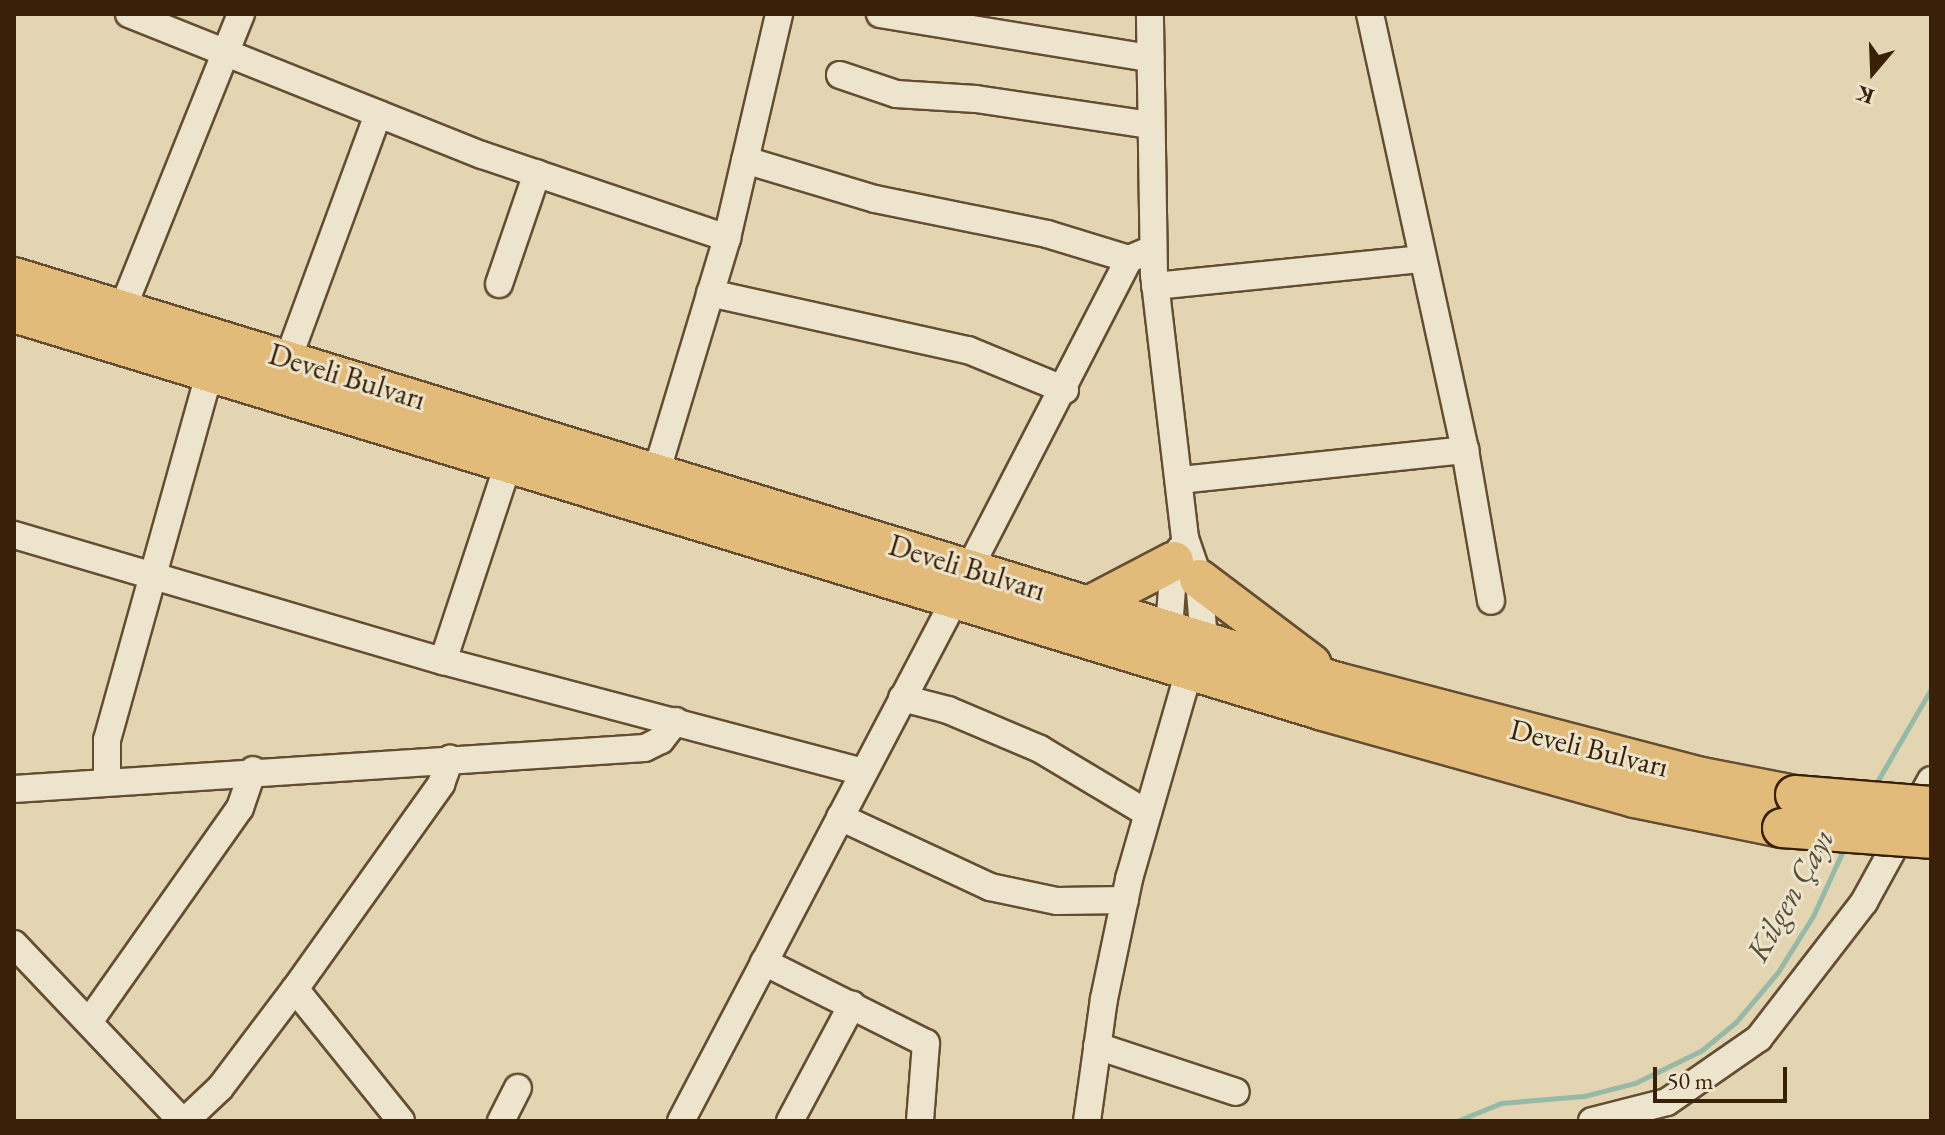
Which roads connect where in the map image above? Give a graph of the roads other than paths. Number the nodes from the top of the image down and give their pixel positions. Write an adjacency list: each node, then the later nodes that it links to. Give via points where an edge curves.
1 (129, 14): 7 (street)
2 (241, 14): 7 (street)
3 (779, 14): 12 (street)
4 (880, 14): 8 (street)
5 (1150, 14): 8 (street)
6 (1370, 14): 16 (street)
7 (225, 55): 10 (street); 21 (street)
8 (1150, 58): 11 (street)
9 (840, 75): 11 (street, via 896,94 976,99)
10 (378, 114): 13 (street); 23 (street)
11 (1149, 125): 15 (street)
12 (745, 160): 14 (street); 15 (street, via 875,199)
13 (537, 173): 14 (street); 18 (street)
14 (727, 238): 20 (street)
15 (1141, 254): 19 (street); 25 (street)
16 (1423, 259): 19 (street); 26 (street)
17 (14, 277): 21 (highway, Develi Bulvarı)
18 (499, 284)
19 (1155, 286): 29 (street)
20 (710, 293): 25 (street, via 968,350); 28 (street)
21 (122, 310): 23 (highway, Develi Bulvarı)
22 (14, 313): 24 (highway, Develi Bulvarı)
23 (288, 359): 28 (highway, Develi Bulvarı)
24 (210, 372): 27 (highway, Develi Bulvarı); 32 (street)
25 (1065, 390): 33 (street)
26 (1465, 450): 29 (street); 34 (street)
27 (509, 461): 33 (highway, Develi Bulvarı); 37 (street)
28 (657, 470): 33 (highway, Develi Bulvarı)
29 (1180, 480): 31 (street)
30 (14, 535): 32 (street)
31 (1186, 560): 35 (highway); 36 (street); 36 (street); 38 (highway)
32 (156, 575): 37 (street); 44 (street, via 107,740)
33 (962, 584): 35 (highway, Develi Bulvarı); 36 (highway, Develi Bulvarı); 39 (street)
34 (1491, 601)
35 (1088, 606): 36 (highway, Develi Bulvarı)
36 (1187, 647): 38 (highway, Develi Bulvarı); 48 (highway, Develi Bulvarı, via 1634,798); 49 (street)
37 (443, 661): 40 (street)
38 (1337, 682): 48 (highway, Develi Bulvarı, via 1687,773)
39 (902, 698): 43 (street); 49 (street, via 948,710 1040,749)
40 (676, 721): 41 (street, via 661,740 645,748); 43 (street)
41 (450, 759): 42 (street); 55 (street, via 441,784)
42 (253, 770): 44 (street); 57 (street, via 240,808)
43 (864, 772): 50 (street)
44 (107, 780): 46 (street)
45 (1931, 780): 68 (street, via 1864,902 1759,1038 1667,1102)
46 (14, 789)
47 (1931, 806): 48 (highway, Develi Bulvarı, bridge)
48 (1788, 811): 51 (highway, Develi Bulvarı, bridge)
49 (1147, 813): 52 (street)
50 (840, 817): 52 (street, via 990,887 1057,901); 54 (street)
51 (1931, 839)
52 (1125, 900): 58 (street)
53 (14, 944): 57 (street)
54 (764, 962): 56 (street); 64 (street)
55 (295, 989): 61 (street, via 220,1088); 62 (street)
56 (852, 1005): 65 (street); 66 (street, via 926,1043)
57 (91, 1019): 61 (street)
58 (1097, 1046): 60 (street); 67 (street)
59 (518, 1088): 63 (street)
60 (1236, 1092)
61 (184, 1121)
62 (401, 1121)
63 (501, 1121)
64 (681, 1121)
65 (790, 1121)
66 (920, 1121)
67 (1087, 1121)
68 (1592, 1121)

